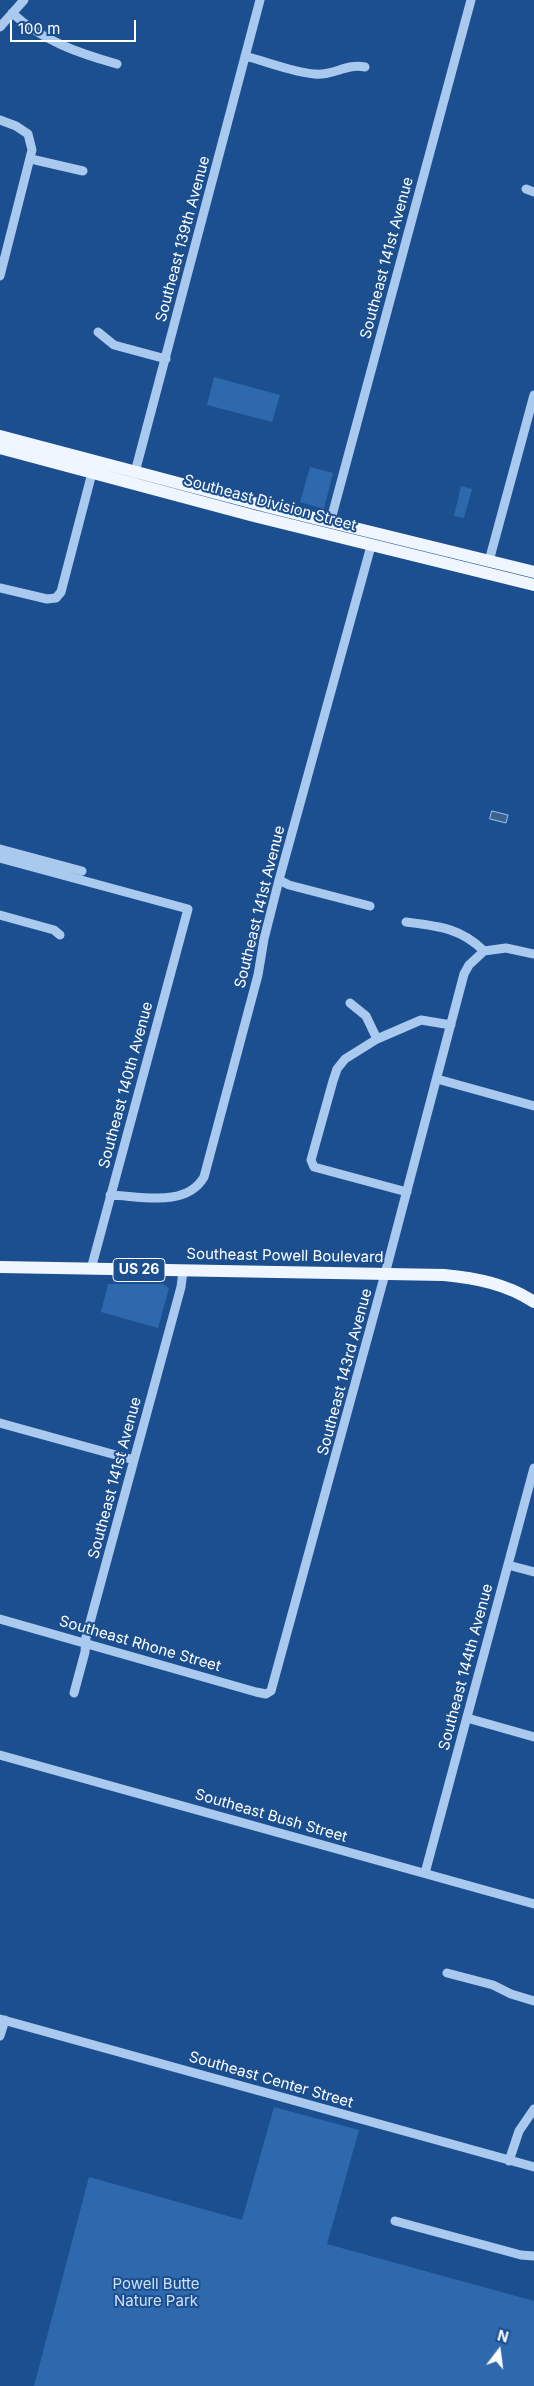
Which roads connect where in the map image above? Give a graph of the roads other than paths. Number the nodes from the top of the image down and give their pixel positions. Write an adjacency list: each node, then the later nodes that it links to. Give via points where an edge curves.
1 (24, 0): 4 (street)
2 (260, 0): 6 (street, Southeast 139th Avenue)
3 (471, 0): 20 (street, Southeast 141st Avenue)
4 (12, 13): 5 (street); 7 (street, via 55,43)
5 (0, 27)
6 (246, 56): 8 (street, via 314,74 334,72 349,66); 14 (street, Southeast 139th Avenue)
7 (117, 64)
8 (365, 67)
9 (0, 120): 10 (street, via 28,134)
10 (31, 159): 11 (street); 12 (street)
11 (83, 172)
12 (0, 276)
13 (98, 332): 14 (street, via 114,345)
14 (166, 359): 19 (street, Southeast 139th Avenue)
15 (534, 395): 24 (street)
16 (0, 436): 19 (main road, Southeast Division Street)
17 (0, 448): 18 (main road, Southeast Division Street)
18 (92, 473): 19 (main road, Southeast Division Street); 27 (street, via 61,592 56,598 47,599)
19 (134, 478): 20 (main road, Southeast Division Street); 21 (main road, Southeast Division Street)
20 (330, 523): 21 (main road, via 327,528 292,522); 22 (main road, Southeast Division Street)
21 (288, 525): 23 (main road, Southeast Division Street)
22 (378, 534): 23 (main road); 24 (main road, Southeast Division Street)
23 (371, 546): 26 (main road, Southeast Division Street); 31 (street, Southeast 141st Avenue)
24 (489, 561): 25 (main road, Southeast Division Street)
25 (534, 572)
26 (534, 585)
27 (0, 588)
28 (0, 849): 30 (street)
29 (0, 858): 44 (street, Southeast 140th Avenue, via 188,909)
30 (82, 871)
31 (280, 880): 32 (street); 44 (street, Southeast 141st Avenue, via 204,1177 192,1191 177,1197)
32 (370, 906)
33 (0, 915): 35 (street, via 54,930)
34 (406, 922): 36 (street, via 458,932 473,940)
35 (60, 935)
36 (484, 952): 37 (street, via 506,948); 39 (street, Southeast 143rd Avenue, via 464,974)
37 (534, 954)
38 (350, 1003): 40 (street, via 366,1016)
39 (451, 1025): 40 (street, via 421,1020); 41 (street, Southeast 143rd Avenue)
40 (377, 1039): 43 (street, via 344,1059 337,1069 310,1160 314,1167)
41 (437, 1079): 42 (street); 43 (street, Southeast 143rd Avenue)
42 (534, 1106)
43 (406, 1192): 48 (street, Southeast 143rd Avenue)
44 (110, 1195): 46 (street, Southeast 140th Avenue)
45 (0, 1267): 46 (main road, Southeast Powell Boulevard / US 26)
46 (91, 1269): 47 (main road, Southeast Powell Boulevard / US 26)
47 (183, 1271): 48 (main road, Southeast Powell Boulevard / US 26); 51 (street, Southeast 141st Avenue)
48 (386, 1274): 49 (main road, Southeast Powell Boulevard / US 26, via 470,1278 509,1289); 57 (street, Southeast 143rd Avenue)
49 (534, 1302)
50 (0, 1423): 51 (street)
51 (134, 1460): 56 (street, Southeast 141st Avenue)
52 (534, 1468): 53 (street, Southeast 144th Avenue)
53 (508, 1564): 54 (street); 59 (street, Southeast 144th Avenue)
54 (534, 1572)
55 (0, 1619): 56 (street, Southeast Rhone Street)
56 (86, 1644): 57 (street, Southeast Rhone Street, via 256,1692); 58 (street, Southeast 141st Avenue)
57 (271, 1691)
58 (74, 1693)
59 (467, 1718): 60 (street); 62 (street, Southeast 144th Avenue)
60 (534, 1737)
61 (0, 1754): 62 (street, Southeast Bush Street)
62 (425, 1873): 63 (street, Southeast Bush Street)
63 (534, 1904)
64 (447, 1973): 65 (street, via 493,1985)
65 (534, 2001)
66 (2, 2020): 67 (street); 69 (street, Southeast Center Street)
67 (0, 2036)
68 (534, 2109): 69 (street, via 519,2131)
69 (509, 2161): 70 (street, Southeast Center Street)
70 (534, 2167)
71 (395, 2221): 72 (street)
72 (534, 2256)

